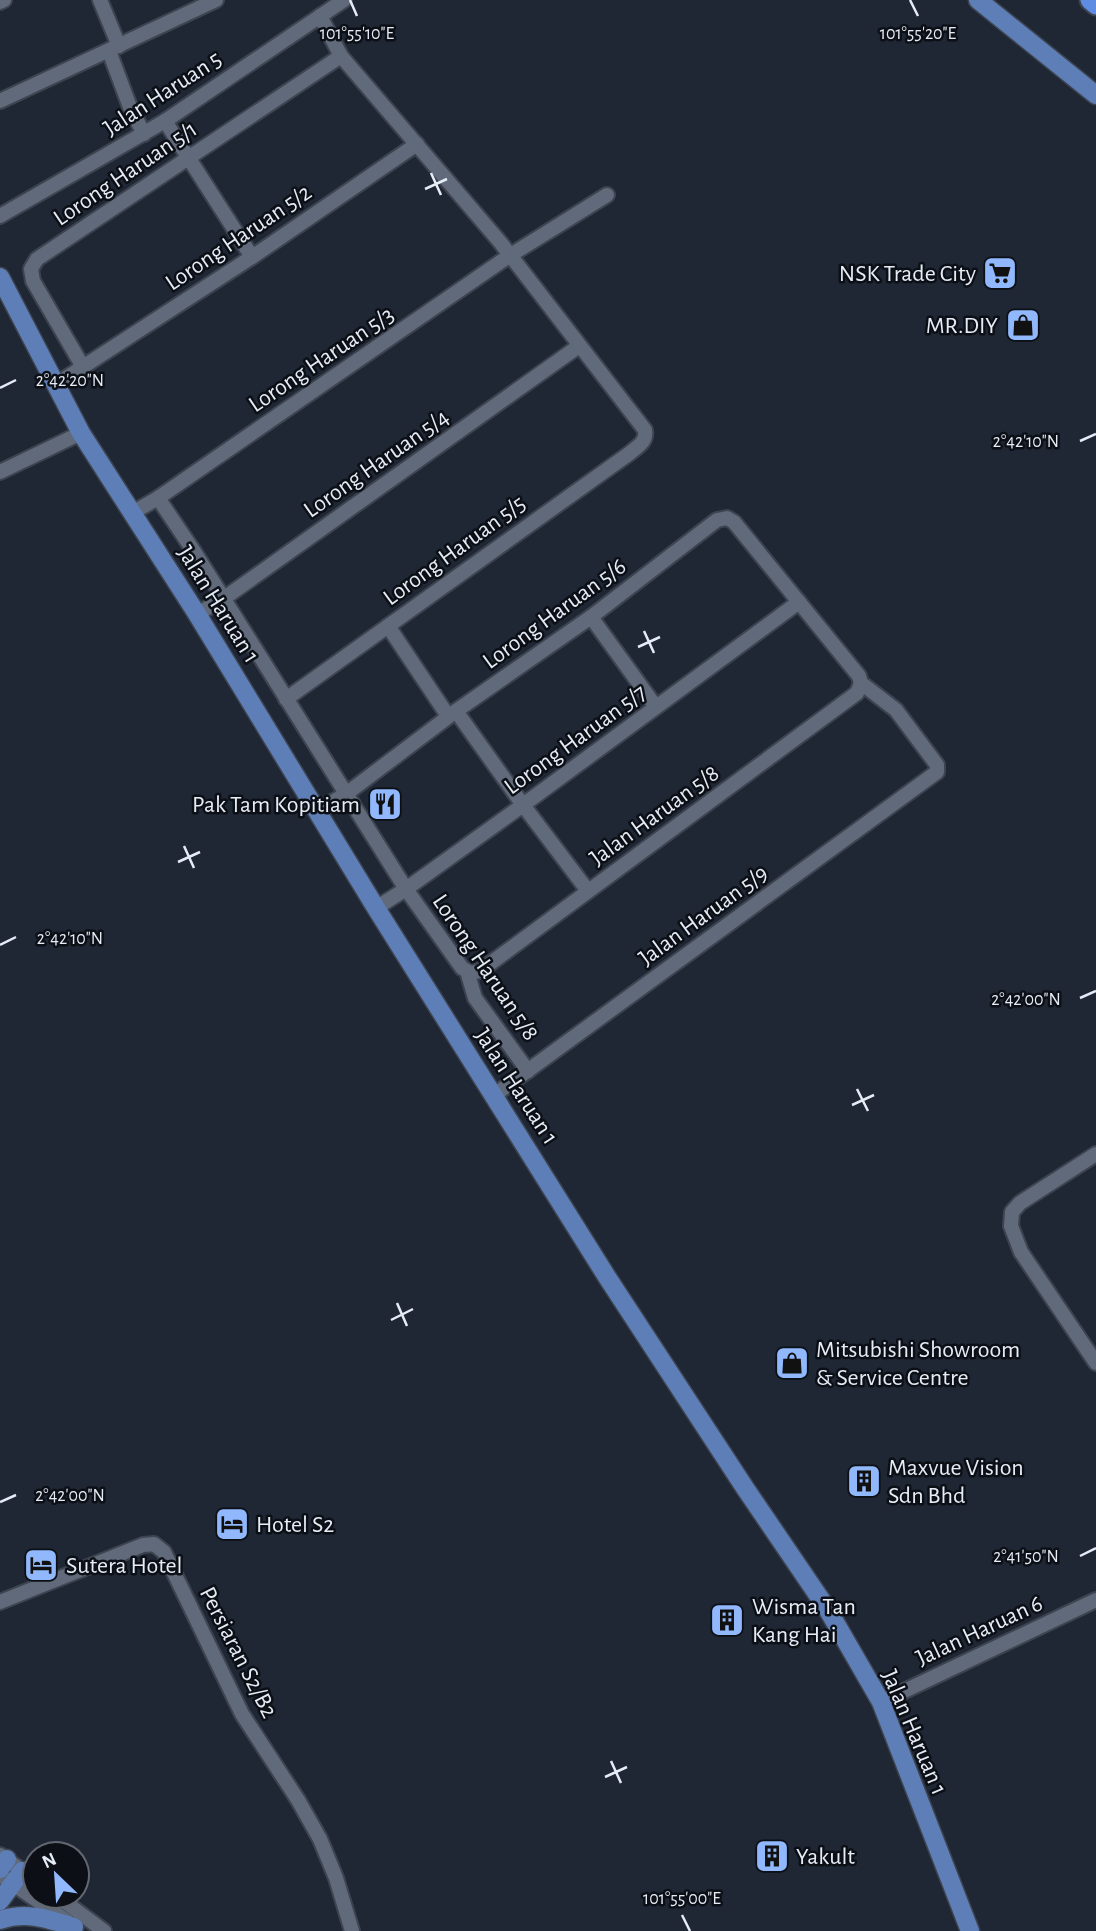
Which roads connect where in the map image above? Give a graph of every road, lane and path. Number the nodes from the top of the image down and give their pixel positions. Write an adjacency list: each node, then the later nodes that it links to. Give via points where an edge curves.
1 (100, 0): 8 (street)
2 (216, 0): 8 (street)
3 (344, 0): 7 (street, Jalan Haruan 5)
4 (978, 0): 10 (main road)
5 (1090, 0): 6 (highway)
6 (1096, 5)
7 (320, 16): 9 (street); 12 (street, Jalan Haruan 5)
8 (114, 48): 11 (street); 13 (street, via 125,94)
9 (341, 56): 14 (street); 15 (street, Lorong Haruan 5/1)
10 (1096, 95)
11 (0, 101)
12 (165, 121): 13 (street, Jalan Haruan 5); 15 (street)
13 (144, 134): 17 (street, Jalan Haruan 5)
14 (417, 144): 18 (street); 19 (street, Lorong Haruan 5/2)
15 (187, 159): 19 (street); 22 (street, Lorong Haruan 5/1, via 37,259 31,269 33,281)
16 (607, 195): 18 (street, Lorong Haruan 5/3)
17 (0, 216)
18 (509, 256): 21 (street); 26 (street, Lorong Haruan 5/3)
19 (251, 257): 22 (street, Lorong Haruan 5/2)
20 (0, 277): 23 (main road, Jalan Haruan 1)
21 (579, 346): 28 (street, Lorong Haruan 5/4); 32 (street, Lorong Haruan 5/5, via 645,430 645,441)
22 (83, 367): 23 (street, Lorong Haruan 5/2)
23 (55, 385): 24 (main road, Jalan Haruan 1)
24 (80, 433): 25 (street); 27 (main road, Jalan Haruan 1)
25 (0, 472)
26 (158, 498): 27 (street, Lorong Haruan 5/3); 28 (street)
27 (132, 513): 30 (main road, Jalan Haruan 1)
28 (223, 599): 30 (street, Lorong Haruan 5/4); 34 (street, Lorong Haruan 5/8)
29 (799, 602): 31 (street, Lorong Haruan 5/6, via 727,518 718,520); 33 (street); 35 (street, Lorong Haruan 5/7)
30 (197, 614): 39 (main road, Jalan Haruan 1)
31 (591, 617): 35 (street); 36 (street, Lorong Haruan 5/6)
32 (388, 626): 34 (street, Lorong Haruan 5/5); 36 (street)
33 (861, 683): 41 (street, Jalan Haruan 5/8, via 858,693); 44 (street, Jalan Haruan 5/9, via 896,710 939,768 937,772)
34 (286, 699): 37 (street, Lorong Haruan 5/8)
35 (656, 707): 38 (street, Lorong Haruan 5/7)
36 (452, 714): 37 (street, Lorong Haruan 5/6); 38 (street)
37 (346, 794): 39 (street, Lorong Haruan 5/6); 40 (street, Lorong Haruan 5/8)
38 (523, 806): 40 (street, Lorong Haruan 5/7); 41 (street)
39 (317, 811): 42 (main road, Jalan Haruan 1)
40 (406, 890): 42 (street, Lorong Haruan 5/7); 43 (street, Lorong Haruan 5/8)
41 (588, 891): 43 (street, Jalan Haruan 5/8, via 480,971)
42 (376, 908): 45 (main road, Jalan Haruan 1)
43 (467, 971): 44 (street, Lorong Haruan 5/8, via 475,998)
44 (528, 1071): 45 (street, Jalan Haruan 5/9)
45 (493, 1096): 50 (main road, Jalan Haruan 1, via 828,1609)
46 (1096, 1154): 47 (street, via 1020,1203 1012,1212 1011,1226 1021,1252)
47 (1096, 1363)
48 (1096, 1600): 50 (street, Jalan Haruan 6)
49 (0, 1602): 57 (street, Persiaran S2/B2, via 143,1545 154,1544 163,1552 242,1714 320,1839)
50 (881, 1702): 58 (main road, Jalan Haruan 1)
51 (11, 1870): 52 (main road); 55 (street)
52 (0, 1901)
53 (76, 1910): 56 (street)
54 (0, 1920): 55 (main road, via 30,1915)
55 (77, 1929)
56 (104, 1931)
57 (352, 1931)
58 (971, 1931)

